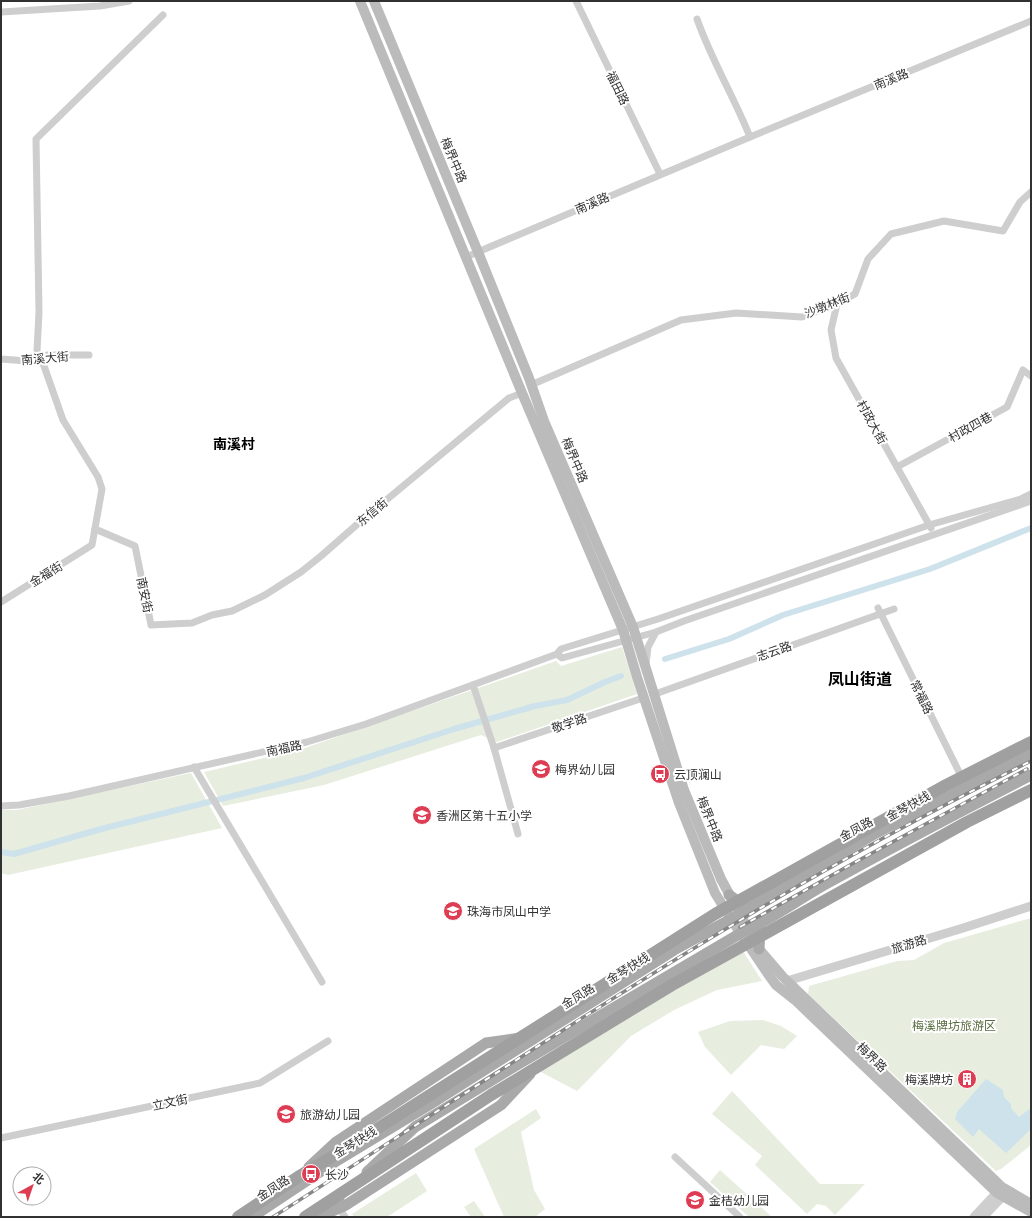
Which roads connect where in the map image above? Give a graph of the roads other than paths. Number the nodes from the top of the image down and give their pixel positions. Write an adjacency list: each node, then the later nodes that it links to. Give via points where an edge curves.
1 (129, 1): 5 (street, via 100,6)
2 (360, 1): 14 (main road, 梅界中路)
3 (374, 1): 13 (main road, 梅界中路)
4 (576, 1): 11 (street, 福田路)
5 (82, 4): 6 (street)
6 (1, 12)
7 (163, 15): 17 (street, via 36,139 39,312 37,351)
8 (697, 18): 10 (street)
9 (1031, 21): 10 (street, 南溪路)
10 (750, 137): 11 (street, 南溪路)
11 (660, 174): 13 (street, 南溪路)
12 (1031, 192): 15 (street, 沙墩林街, via 1020,202 1003,231 944,221 891,234 868,259 855,294)
13 (478, 252): 14 (street, 南溪路); 20 (main road, 梅界中路)
14 (466, 257): 21 (main road, 梅界中路)
15 (837, 304): 20 (street, 沙墩林街, via 802,316 736,313 681,320); 22 (street, 村政大街, via 831,330 836,358)
16 (89, 355): 17 (street, 南溪大街, via 47,355)
17 (41, 358): 18 (street, 南溪大街, via 27,361); 26 (street, via 64,420 98,477 102,489)
18 (1, 359)
19 (1031, 376): 22 (street, 村政四巷, via 1023,370 1007,407)
20 (531, 385): 32 (main road, 梅界中路, via 544,421)
21 (522, 393): 31 (street, 东信街, via 509,398 300,572 265,595 232,611); 33 (main road, 梅界中路)
22 (897, 467): 25 (street, 村政大街)
23 (1031, 494): 25 (street)
24 (1031, 501): 27 (street)
25 (929, 525): 27 (street, 村政大街); 32 (street)
26 (95, 529): 28 (street, 金福街, via 92,545); 31 (street, 南安街, via 135,546 151,626 192,624)
27 (934, 534): 34 (street)
28 (1, 602)
29 (894, 610): 30 (street, 志云路)
30 (879, 611): 40 (street, 志云路); 49 (street, 常福路)
31 (212, 615)
32 (634, 627): 33 (street); 35 (main road, 梅界中路)
33 (623, 630): 36 (main road, 梅界中路); 37 (street, via 561,649)
34 (656, 632): 35 (street); 38 (street, via 648,647)
35 (637, 638): 36 (street); 38 (main road, 梅界中路)
36 (626, 641): 37 (street, via 562,658); 41 (main road, 梅界中路)
37 (557, 654): 39 (street, 南福路)
38 (646, 664): 40 (main road, 梅界中路)
39 (473, 685): 45 (street); 47 (street, 南福路, via 366,724 307,742)
40 (655, 694): 42 (main road, 梅界中路)
41 (644, 698): 43 (main road, 梅界中路); 45 (street, 敬学路)
42 (661, 713): 43 (street); 53 (main road, 梅界中路, via 684,790)
43 (650, 717): 56 (main road, 梅界中路, via 679,803 715,892)
44 (1031, 742): 67 (highway, 金琴快线, via 946,785 715,914)
45 (494, 748): 52 (street)
46 (1031, 754): 49 (main road, 金凤路)
47 (194, 767): 51 (street, 南福路, via 69,796); 61 (street)
48 (1031, 775): 57 (main road, via 942,820)
49 (966, 786): 54 (main road, 金凤路, via 876,833)
50 (1031, 790): 74 (highway, via 967,822 672,985 509,1083)
51 (1, 806)
52 (518, 834)
53 (729, 895): 54 (main road, via 742,904); 56 (main road, 梅界中路)
54 (754, 904): 56 (main road, 金凤路)
55 (1031, 906): 60 (street, 旅游路)
56 (735, 916): 58 (main road, 梅界中路); 62 (main road, 金凤路, via 674,950)
57 (766, 921): 58 (main road); 59 (main road, via 760,929)
58 (745, 931): 59 (main road); 63 (main road); 68 (main road, 梅界路, via 752,952 776,984)
59 (759, 949): 60 (main road)
60 (787, 981): 68 (main road)
61 (322, 982)
62 (540, 1034): 67 (main road, via 486,1043 336,1142); 73 (main road, 金凤路)
63 (564, 1037): 69 (main road, via 415,1127); 75 (main road, via 501,1105 346,1205)
64 (328, 1041): 65 (street, 立文街, via 260,1083)
65 (1, 1138)
66 (675, 1157): 77 (street)
67 (298, 1177): 72 (highway, 金琴快线)
68 (1002, 1192): 70 (main road); 71 (main road, 梅界路); 78 (street); 79 (street)
69 (336, 1202): 75 (main road); 76 (street)
70 (1031, 1204)
71 (1031, 1212)
72 (238, 1217)
73 (252, 1217)
74 (305, 1217)
75 (320, 1217)
76 (345, 1217)
77 (740, 1217)
78 (974, 1217)
79 (983, 1217)

